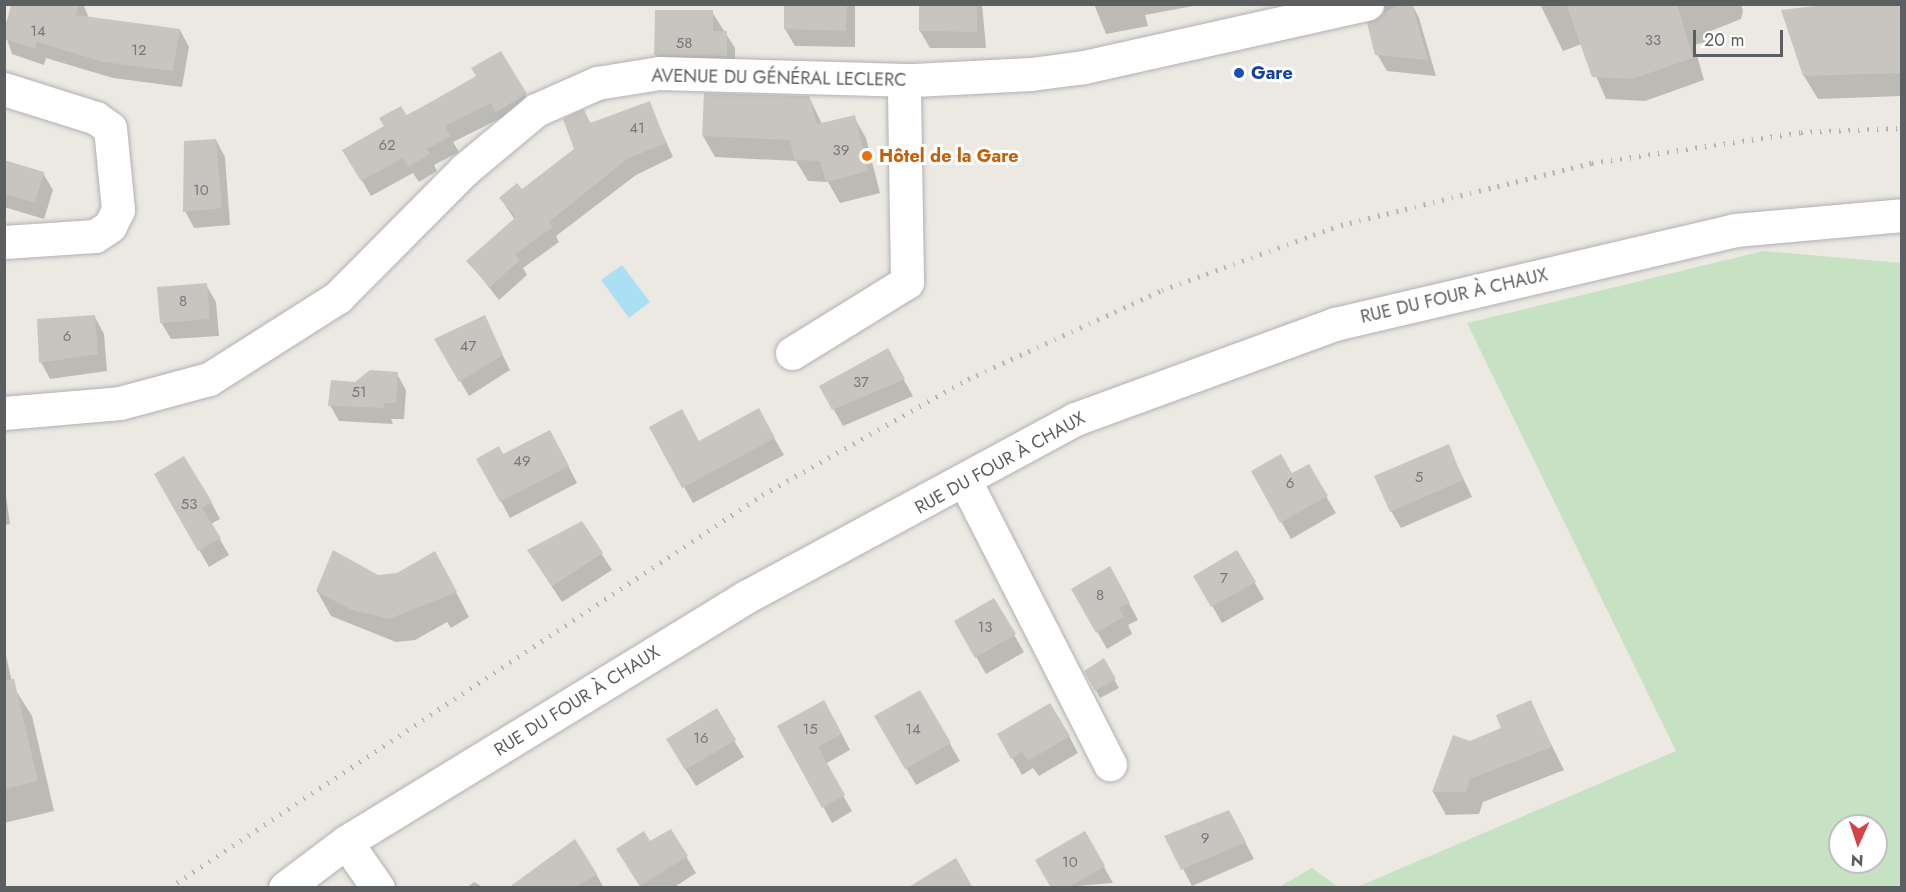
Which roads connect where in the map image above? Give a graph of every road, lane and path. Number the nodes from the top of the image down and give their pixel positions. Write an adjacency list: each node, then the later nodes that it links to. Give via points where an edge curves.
1 (1366, 4): 2 (street, AVENUE DU GÉNÉRAL LECLERC, via 1084,67)
2 (904, 80): 6 (street, via 907,282); 7 (street, AVENUE DU GÉNÉRAL LECLERC, via 659,73 597,82 536,110 464,170 338,297 209,379 120,403)
3 (4, 89): 5 (street, via 96,118 110,128 118,210 110,226 95,236)
4 (1902, 215): 8 (street, RUE DU FOUR À CHAUX, via 1735,230 1335,324 1075,419)
5 (4, 242)
6 (792, 353)
7 (4, 413)
8 (966, 483): 9 (street); 10 (street, RUE DU FOUR À CHAUX, via 746,597)
9 (1110, 764)
10 (346, 842): 11 (street, RUE DU FOUR À CHAUX); 12 (street)
11 (285, 888)
12 (378, 888)

